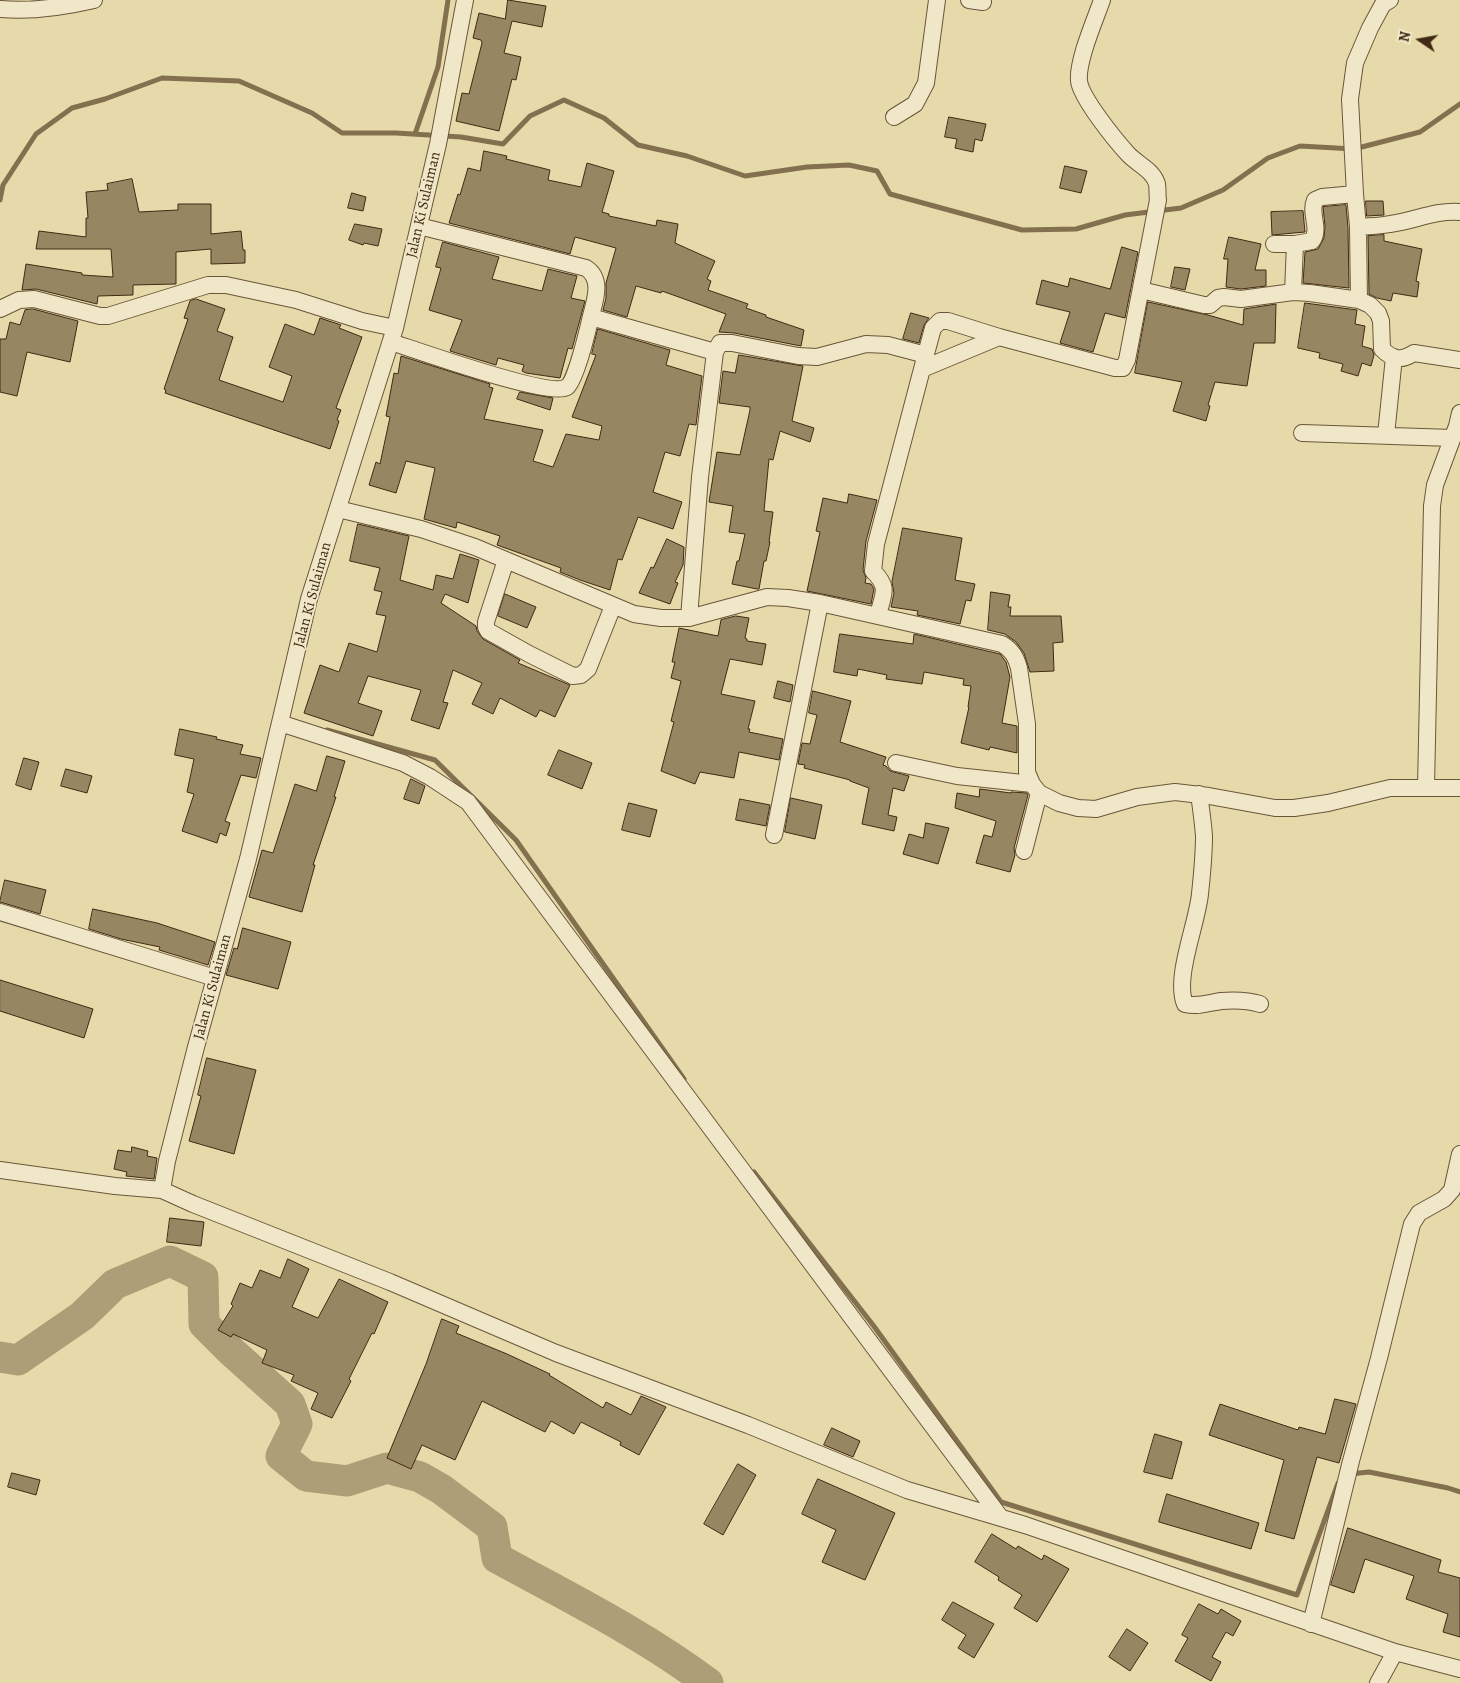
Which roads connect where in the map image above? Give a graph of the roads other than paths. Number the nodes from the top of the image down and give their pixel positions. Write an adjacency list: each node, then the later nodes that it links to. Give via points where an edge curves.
1 (94, 0): 6 (street, via 39,9)
2 (465, 0): 10 (street, Jalan Ki Sulaiman)
3 (937, 0): 7 (street, via 926,83 915,104)
4 (1102, 0): 14 (street, via 1080,66 1079,82 1088,101 1113,136 1151,173 1157,184 1158,200)
5 (1390, 0): 8 (street, via 1383,4 1355,63 1350,99)
6 (0, 9)
7 (894, 117)
8 (1355, 194): 11 (street); 13 (street, via 1315,200 1316,235 1312,242)
9 (1460, 212): 11 (street, via 1435,213 1390,224)
10 (419, 226): 18 (street, via 590,270 597,283); 19 (street, Jalan Ki Sulaiman)
11 (1358, 227): 16 (street)
12 (1274, 244): 13 (street)
13 (1295, 244): 15 (street)
14 (1141, 290): 15 (street, via 1204,305 1224,297 1241,299); 20 (street, via 1123,368)
15 (1293, 292): 16 (street)
16 (1359, 300): 22 (street, via 1378,313 1382,349)
17 (0, 309): 19 (street, via 19,300 34,299 108,316 208,285 226,285 296,300 367,322)
18 (591, 317): 19 (street, via 570,384 554,389 506,378); 21 (street)
19 (393, 335): 29 (street, Jalan Ki Sulaiman)
20 (999, 336): 24 (street); 24 (street, via 944,320 933,328)
21 (715, 352): 24 (street, via 720,342 818,357 866,344 888,345); 34 (street, via 700,477)
22 (1394, 357): 23 (street, via 1401,359 1414,354); 27 (street)
23 (1460, 360)
24 (924, 362): 33 (street, via 876,544 873,571 884,583)
25 (1460, 413): 28 (street)
26 (1302, 433): 27 (street)
27 (1386, 435): 28 (street)
28 (1452, 438): 37 (street, via 1435,485 1432,506)
29 (338, 509): 30 (street, via 421,529); 35 (street, Jalan Ki Sulaiman, via 309,599)
30 (506, 560): 32 (street); 32 (street, via 486,622 488,631 574,676 588,669)
31 (820, 603): 33 (street); 34 (street, via 767,597); 41 (street)
32 (613, 606): 34 (street, via 634,614)
33 (878, 615): 39 (street, via 1002,644 1013,652 1019,668 1027,724 1027,772)
34 (689, 618)
35 (280, 723): 44 (street, Jalan Ki Sulaiman, via 248,859); 49 (street, via 403,763 468,802)
36 (896, 763): 39 (street)
37 (1426, 787): 38 (street); 40 (street, via 1390,788 1294,808 1275,808)
38 (1460, 788)
39 (1036, 789): 40 (street, via 1059,803 1096,809 1167,793); 42 (street)
40 (1199, 794): 45 (street, via 1204,858 1182,996 1186,1004 1194,1006 1247,1000)
41 (774, 835)
42 (1024, 850)
43 (0, 912): 44 (street)
44 (215, 978): 48 (street, Jalan Ki Sulaiman)
45 (1260, 1004)
46 (1460, 1154): 50 (street, via 1452,1190 1444,1199 1419,1213 1412,1224)
47 (0, 1170): 48 (street)
48 (162, 1190): 49 (street, via 556,1353 748,1425 906,1490)
49 (1001, 1518): 50 (street)
50 (1311, 1624): 51 (street)
51 (1396, 1652): 52 (street); 53 (street)
52 (1460, 1668)
53 (1378, 1683)

